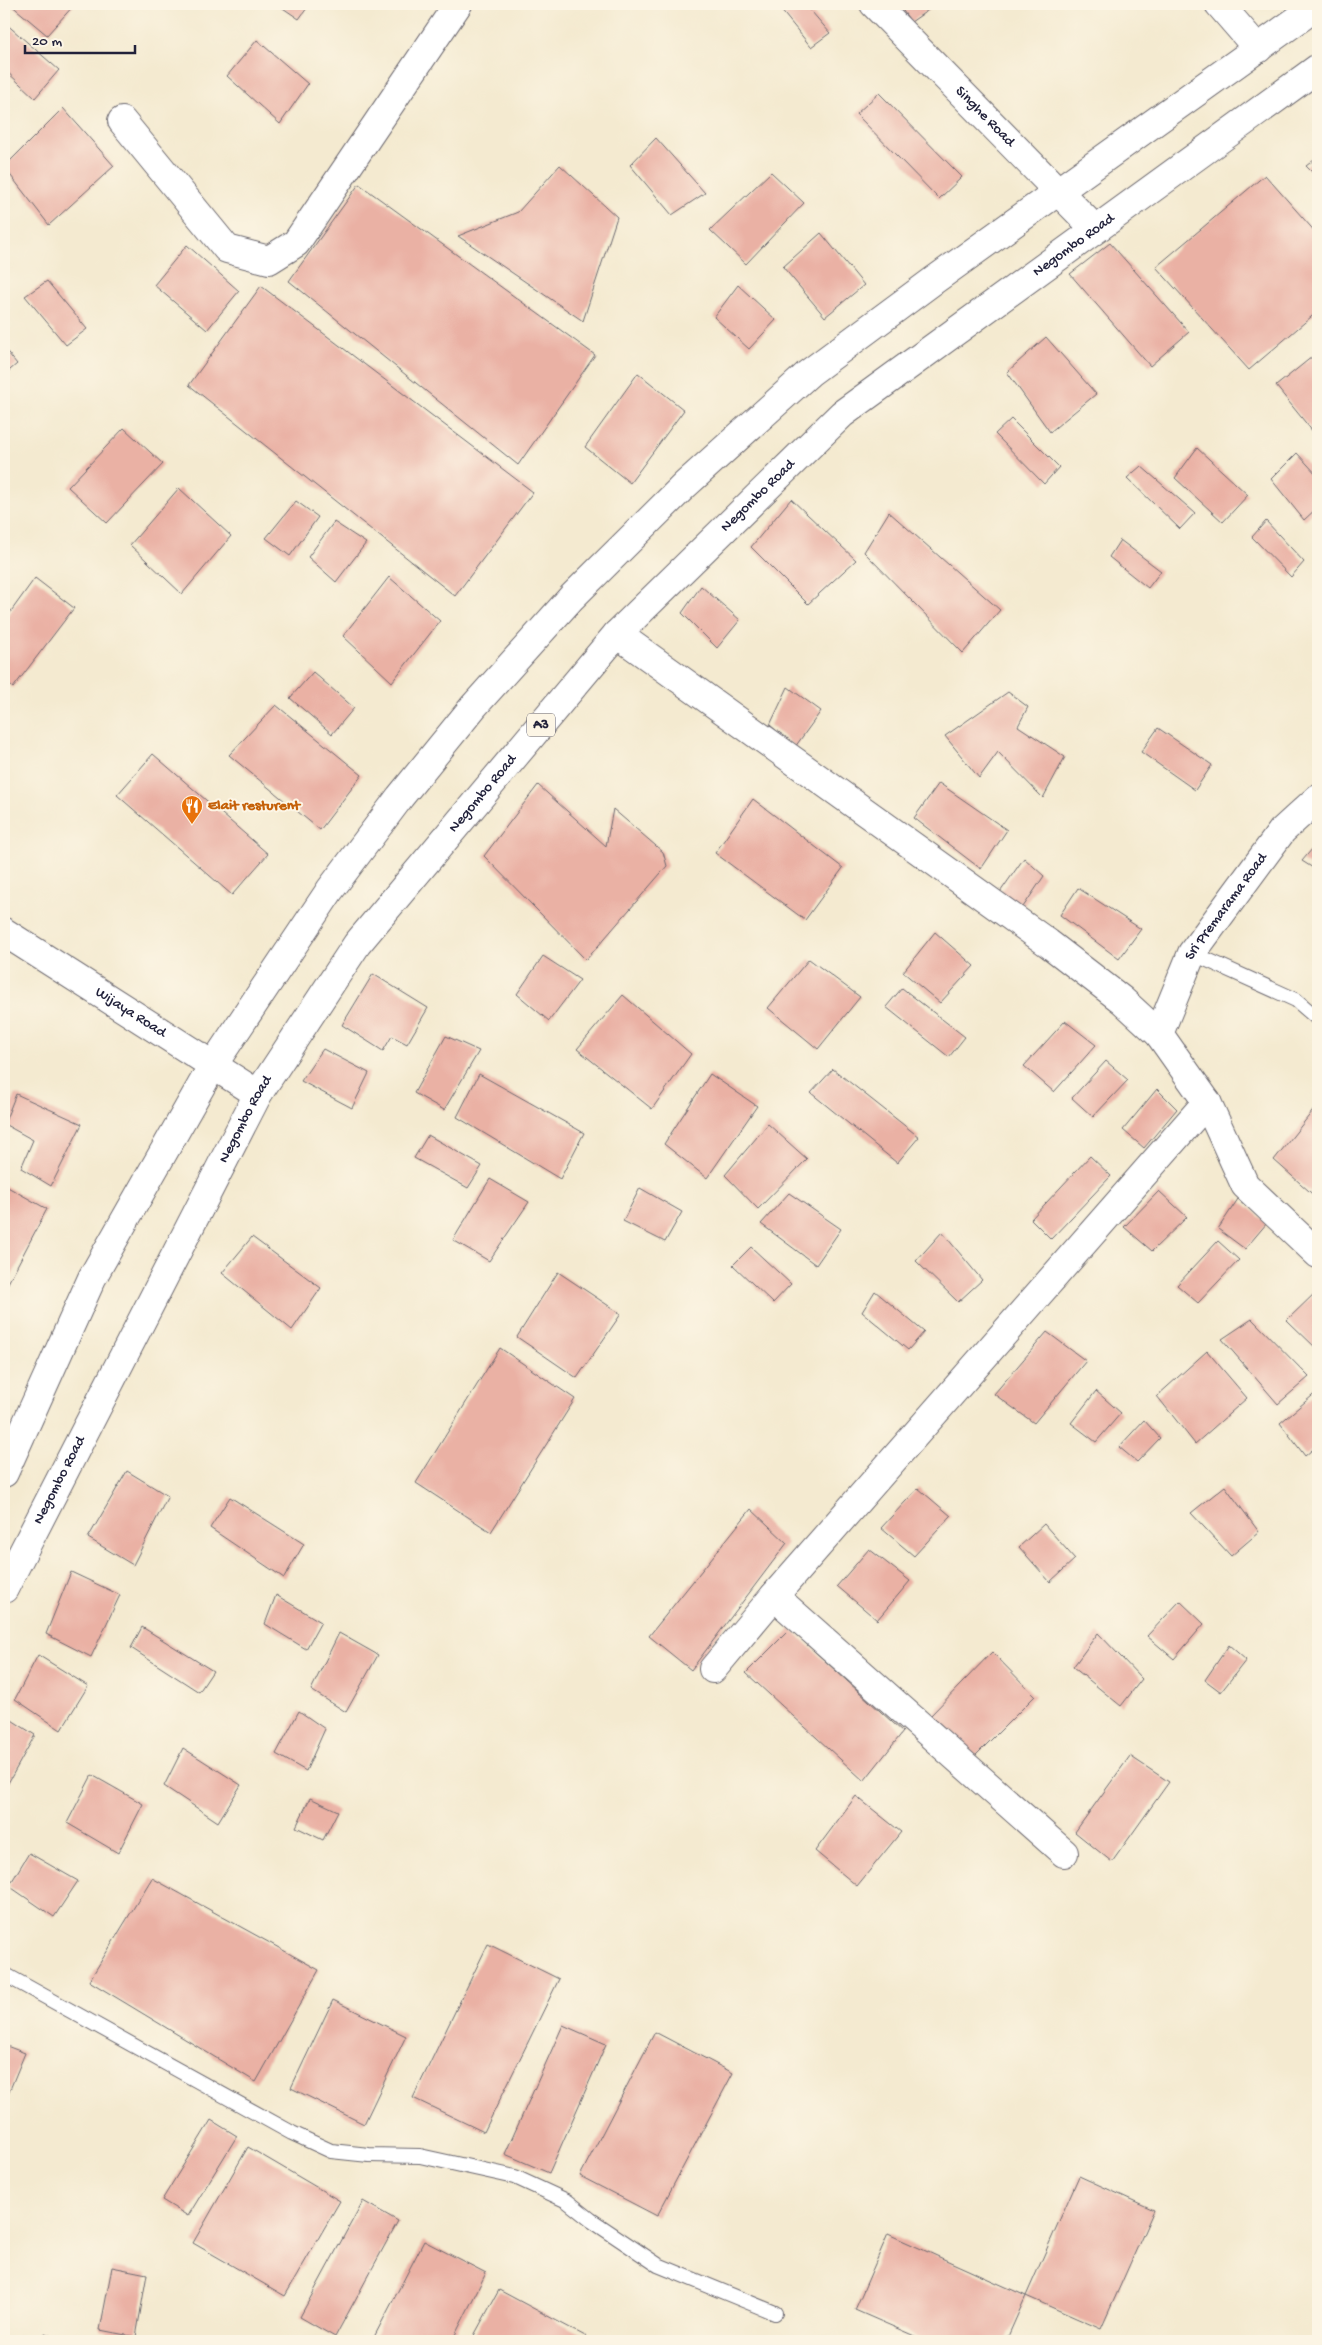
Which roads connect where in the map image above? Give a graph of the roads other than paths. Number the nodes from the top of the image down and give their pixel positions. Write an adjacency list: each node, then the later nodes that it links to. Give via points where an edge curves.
1 (458, 4): 7 (main road, via 296,243 269,260 227,249)
2 (874, 4): 8 (main road, Singhe Road)
3 (1220, 4): 5 (main road)
4 (1318, 5): 5 (main road)
5 (1258, 49): 8 (main road)
6 (1318, 68): 9 (main road, Negombo Road / A3)
7 (122, 121)
8 (1058, 190): 9 (main road, Singhe Road); 16 (main road, via 809,373 685,485 572,597 474,706 400,797 330,890)
9 (1095, 229): 10 (main road, Negombo Road / A3, via 842,414)
10 (617, 634): 15 (main road, via 1048,944 1122,1000); 17 (main road, Negombo Road / A3, via 357,944)
11 (1318, 798): 13 (main road, Sri Premarama Road, via 1282,831)
12 (4, 932): 16 (main road, Wijaya Road)
13 (1192, 953): 14 (lane, via 1296,1000); 15 (main road, Sri Premarama Road)
14 (1318, 1019)
15 (1159, 1034): 18 (main road)
16 (213, 1066): 17 (main road, Wijaya Road); 20 (main road, via 92,1278)
17 (258, 1094): 21 (main road, Negombo Road / A3)
18 (1207, 1102): 19 (main road, via 1245,1185); 22 (main road)
19 (1318, 1254)
20 (4, 1473)
21 (4, 1589)
22 (774, 1596): 23 (main road); 24 (main road)
23 (713, 1669)
24 (1064, 1853)
25 (4, 1974): 26 (lane, via 292,2133 331,2151 420,2156 515,2177 567,2201 658,2265)
26 (775, 2313)

